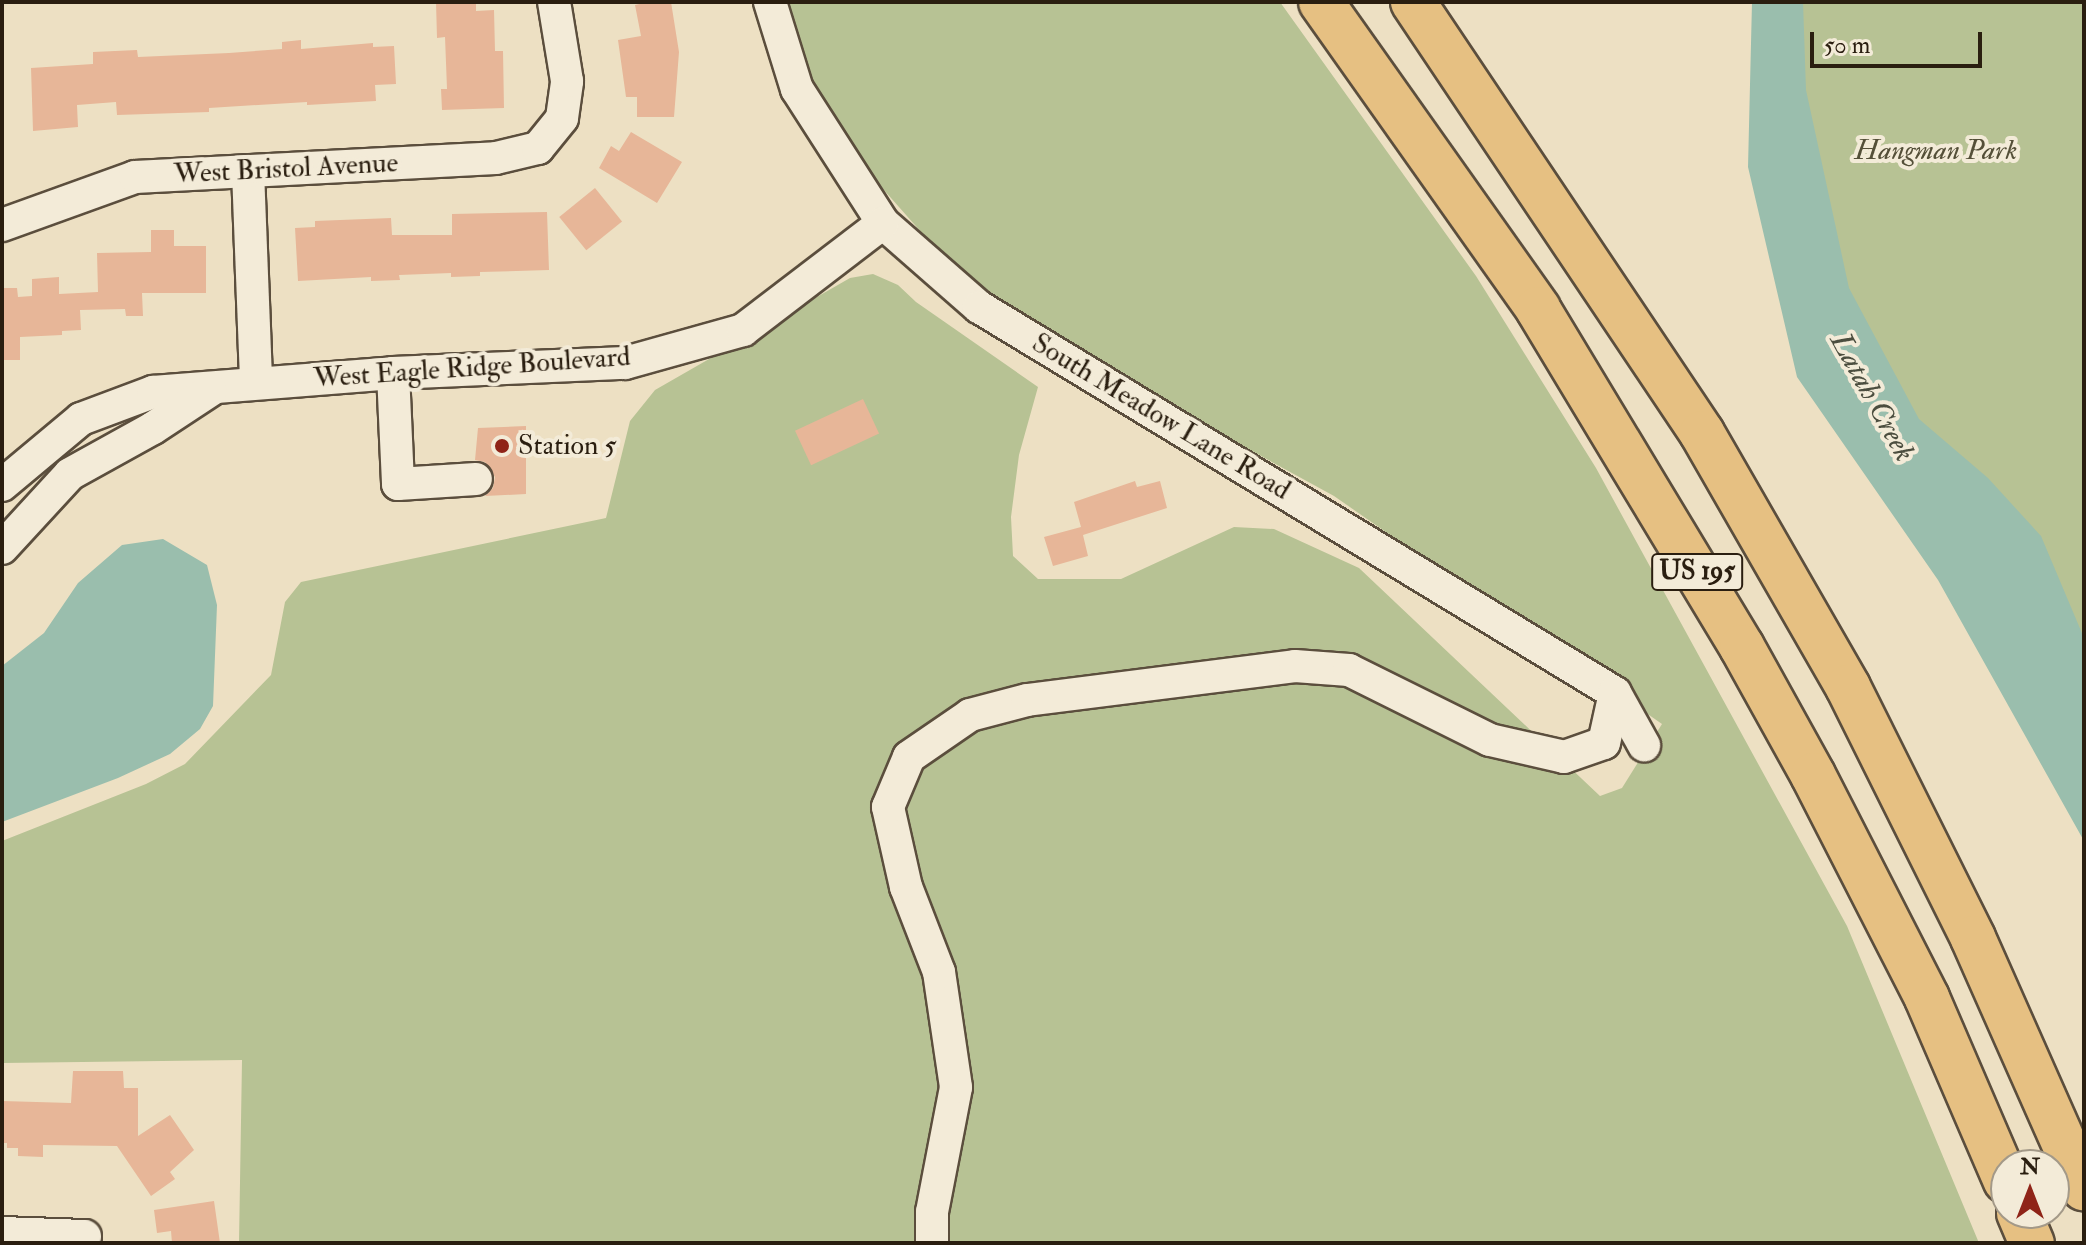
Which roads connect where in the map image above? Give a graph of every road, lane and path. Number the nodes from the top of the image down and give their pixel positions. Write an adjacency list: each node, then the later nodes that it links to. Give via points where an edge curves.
1 (554, 2): 5 (street, West Bristol Avenue, via 567,81 562,118 538,148 496,158)
2 (770, 2): 6 (street, South Meadow Lane Road, via 797,89)
3 (1321, 2): 16 (highway, US 195, via 1538,309 1742,647 1927,998)
4 (1413, 2): 17 (highway, US 195, via 1702,433 1848,687 1973,938)
5 (248, 171): 7 (street, West Bristol Avenue, via 135,177); 9 (street)
6 (883, 223): 8 (street, West Eagle Ridge Boulevard, via 743,330 625,363); 14 (street, South Meadow Lane Road, via 979,307)
7 (2, 225)
8 (393, 373): 9 (street, West Eagle Ridge Boulevard); 11 (street, via 398,484)
9 (256, 382): 10 (street, West Eagle Ridge Boulevard)
10 (214, 389): 12 (street, West Eagle Ridge Boulevard, via 153,392 81,419); 13 (street, West Eagle Ridge Boulevard, via 70,474)
11 (476, 479)
12 (2, 485)
13 (2, 548)
14 (1615, 693): 15 (street, South Meadow Lane Road); 20 (street, via 1604,743 1564,757 1490,740 1349,670 1295,666 1027,700 970,715 909,757 888,807 906,887 939,972 956,1087 932,1212)
15 (1644, 745)
16 (1992, 1149)
17 (2084, 1189)
18 (2, 1233): 19 (street)
19 (85, 1236)
20 (932, 1243)

